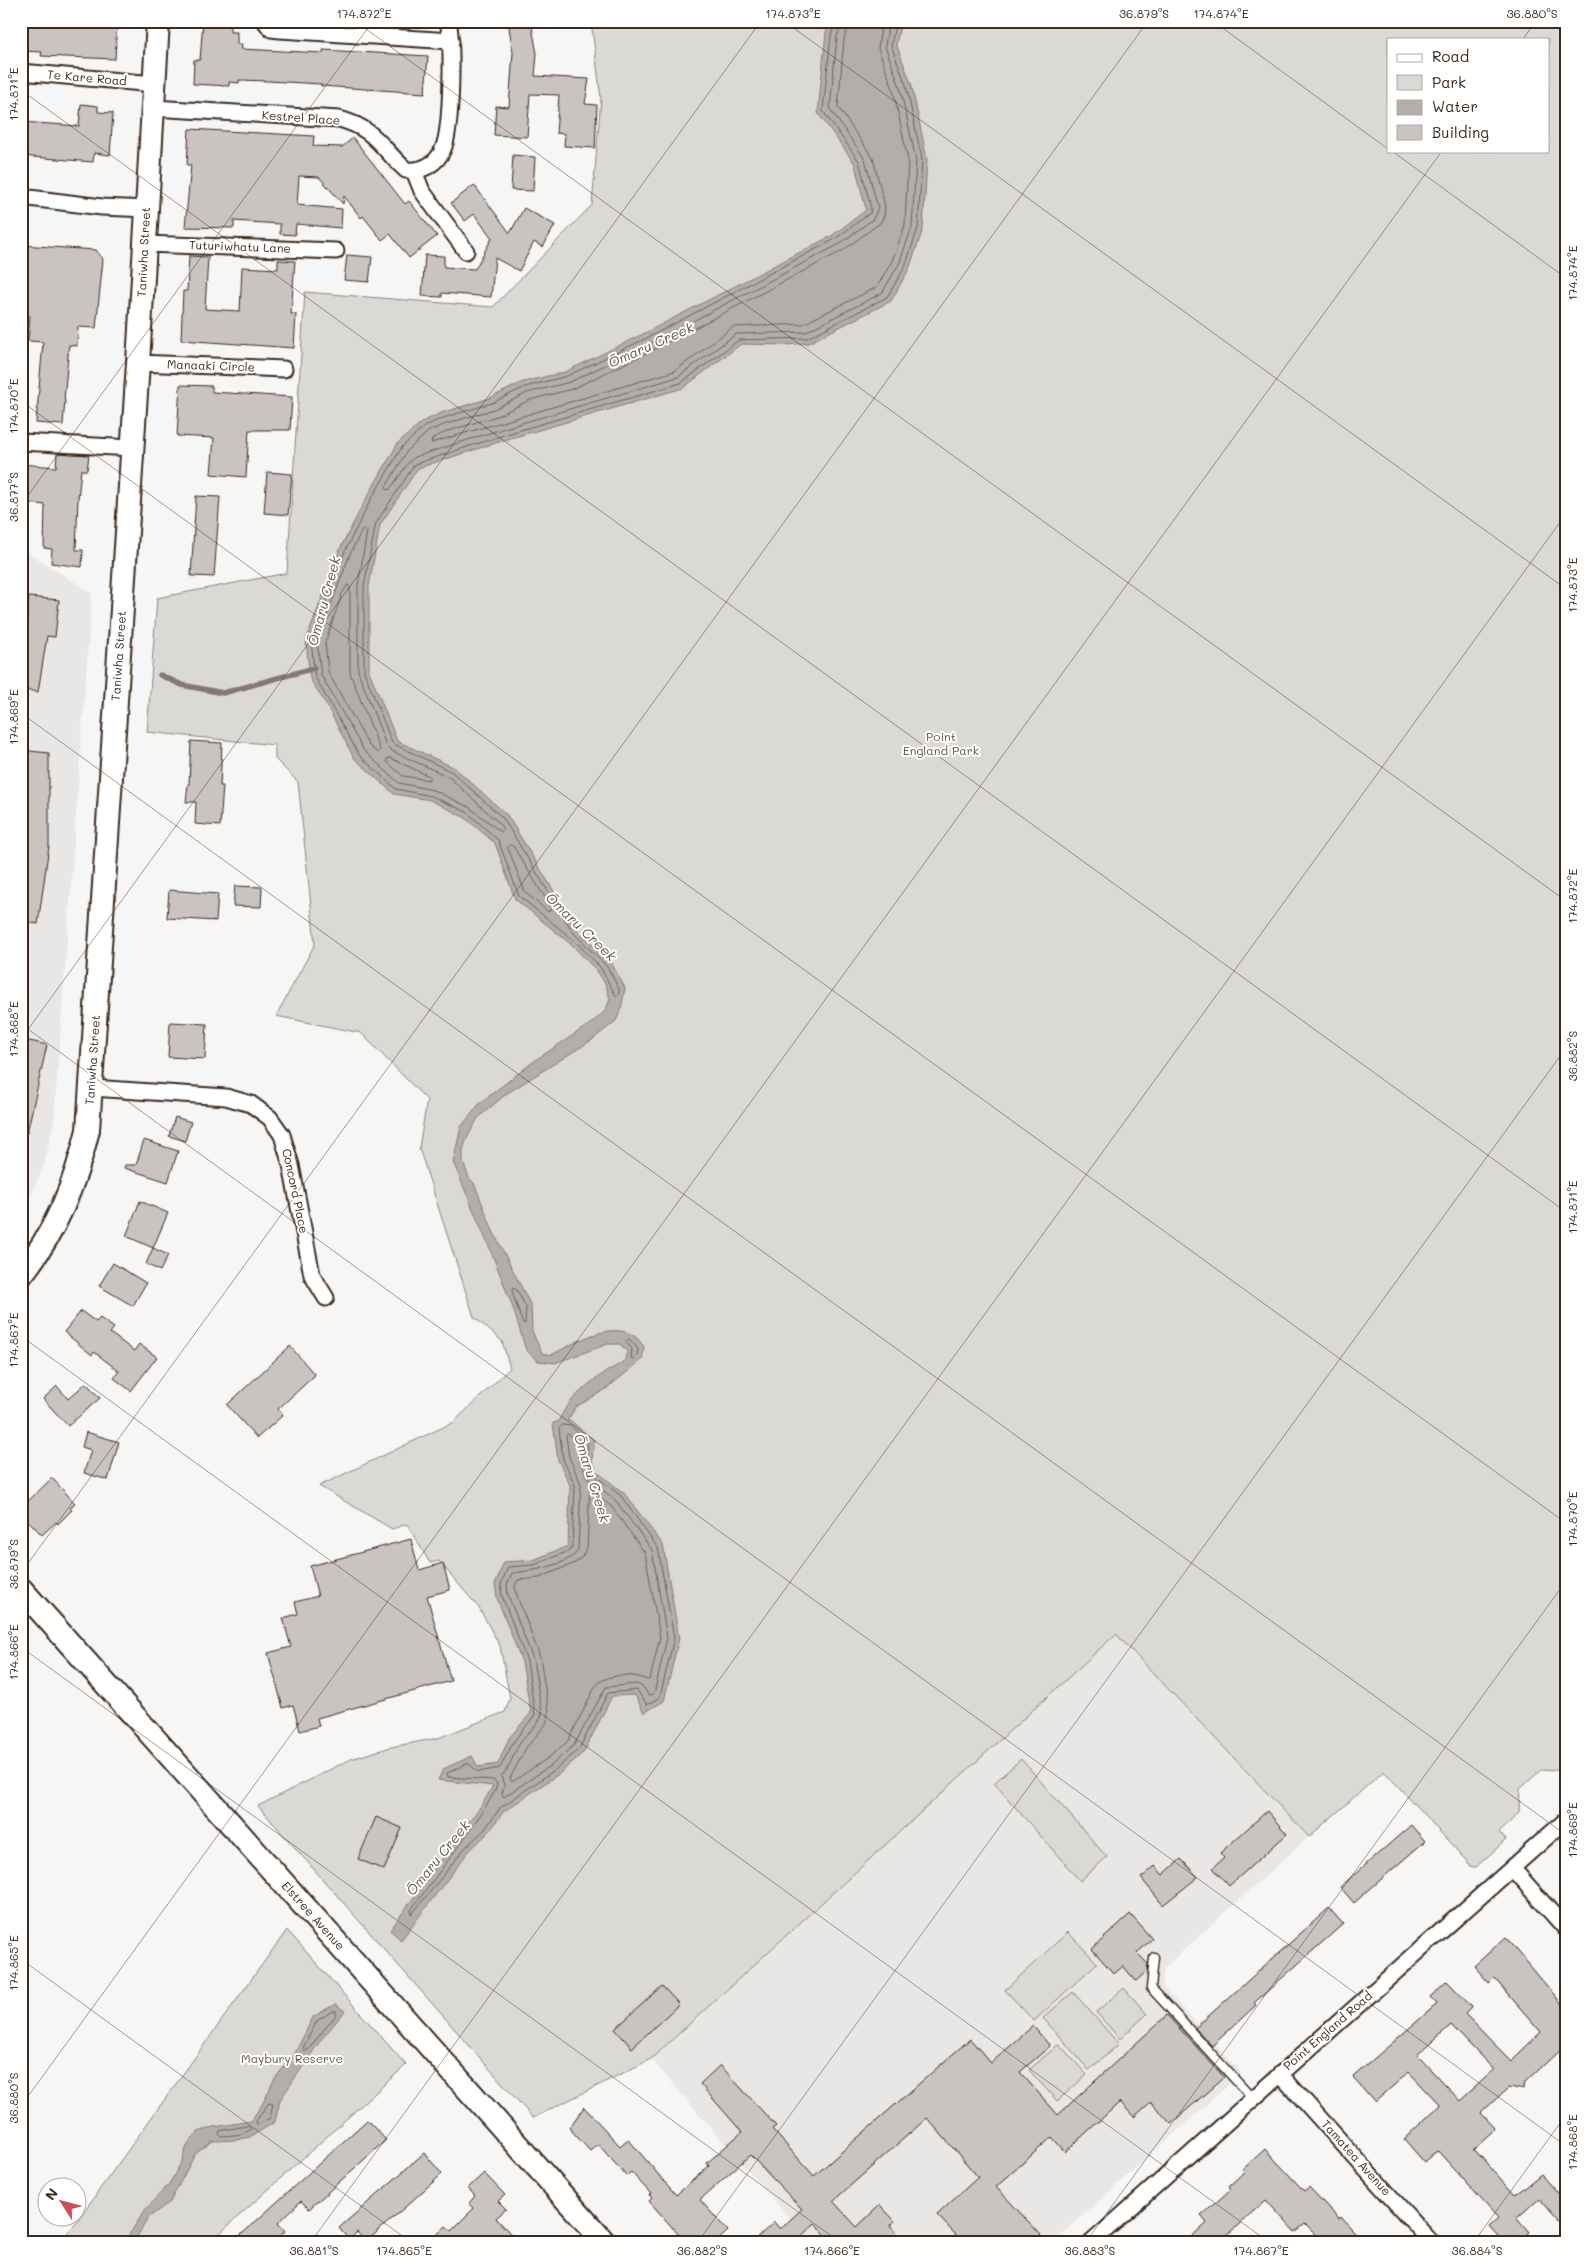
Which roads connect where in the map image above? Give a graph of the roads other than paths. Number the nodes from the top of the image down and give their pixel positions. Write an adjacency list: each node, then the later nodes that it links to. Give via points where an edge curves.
1 (158, 21): 6 (main road, Taniwha Street)
2 (264, 21): 4 (street, via 271,29 280,30)
3 (448, 21): 4 (street)
4 (451, 41): 8 (street, via 444,148 437,160)
5 (21, 72): 6 (street, Te Kare Road)
6 (154, 84): 7 (main road, Taniwha Street)
7 (152, 108): 8 (street, Kestrel Place, via 339,119 355,123 377,139 406,170); 10 (main road, Taniwha Street)
8 (414, 171): 13 (street, via 422,191)
9 (21, 197): 10 (street)
10 (147, 209): 11 (main road, Taniwha Street)
11 (145, 244): 12 (street, Tuturiwhatu Lane); 14 (main road, Taniwha Street)
12 (336, 251)
13 (466, 251)
14 (138, 363): 15 (street, Manaaki Circle); 17 (main road, Taniwha Street)
15 (284, 368)
16 (21, 442): 17 (street)
17 (132, 448): 18 (main road, Taniwha Street)
18 (92, 1088): 19 (main road, Taniwha Street, via 88,1130 73,1183 55,1225); 20 (street, Concord Place, via 226,1097 251,1104 270,1118 282,1135 291,1165 312,1275)
19 (21, 1275)
20 (326, 1298)
21 (21, 1589): 28 (main road, Elstree Avenue)
22 (1566, 1820): 23 (street, Point England Road)
23 (1512, 1868): 24 (street); 26 (street, Point England Road)
24 (1566, 1929)
25 (1154, 1957): 27 (lane, via 1152,1988)
26 (1280, 2074): 27 (street, Point England Road); 30 (street, Tamatea Avenue)
27 (1252, 2098): 29 (street, Point England Road)
28 (605, 2243)
29 (1091, 2243)
30 (1432, 2243)

